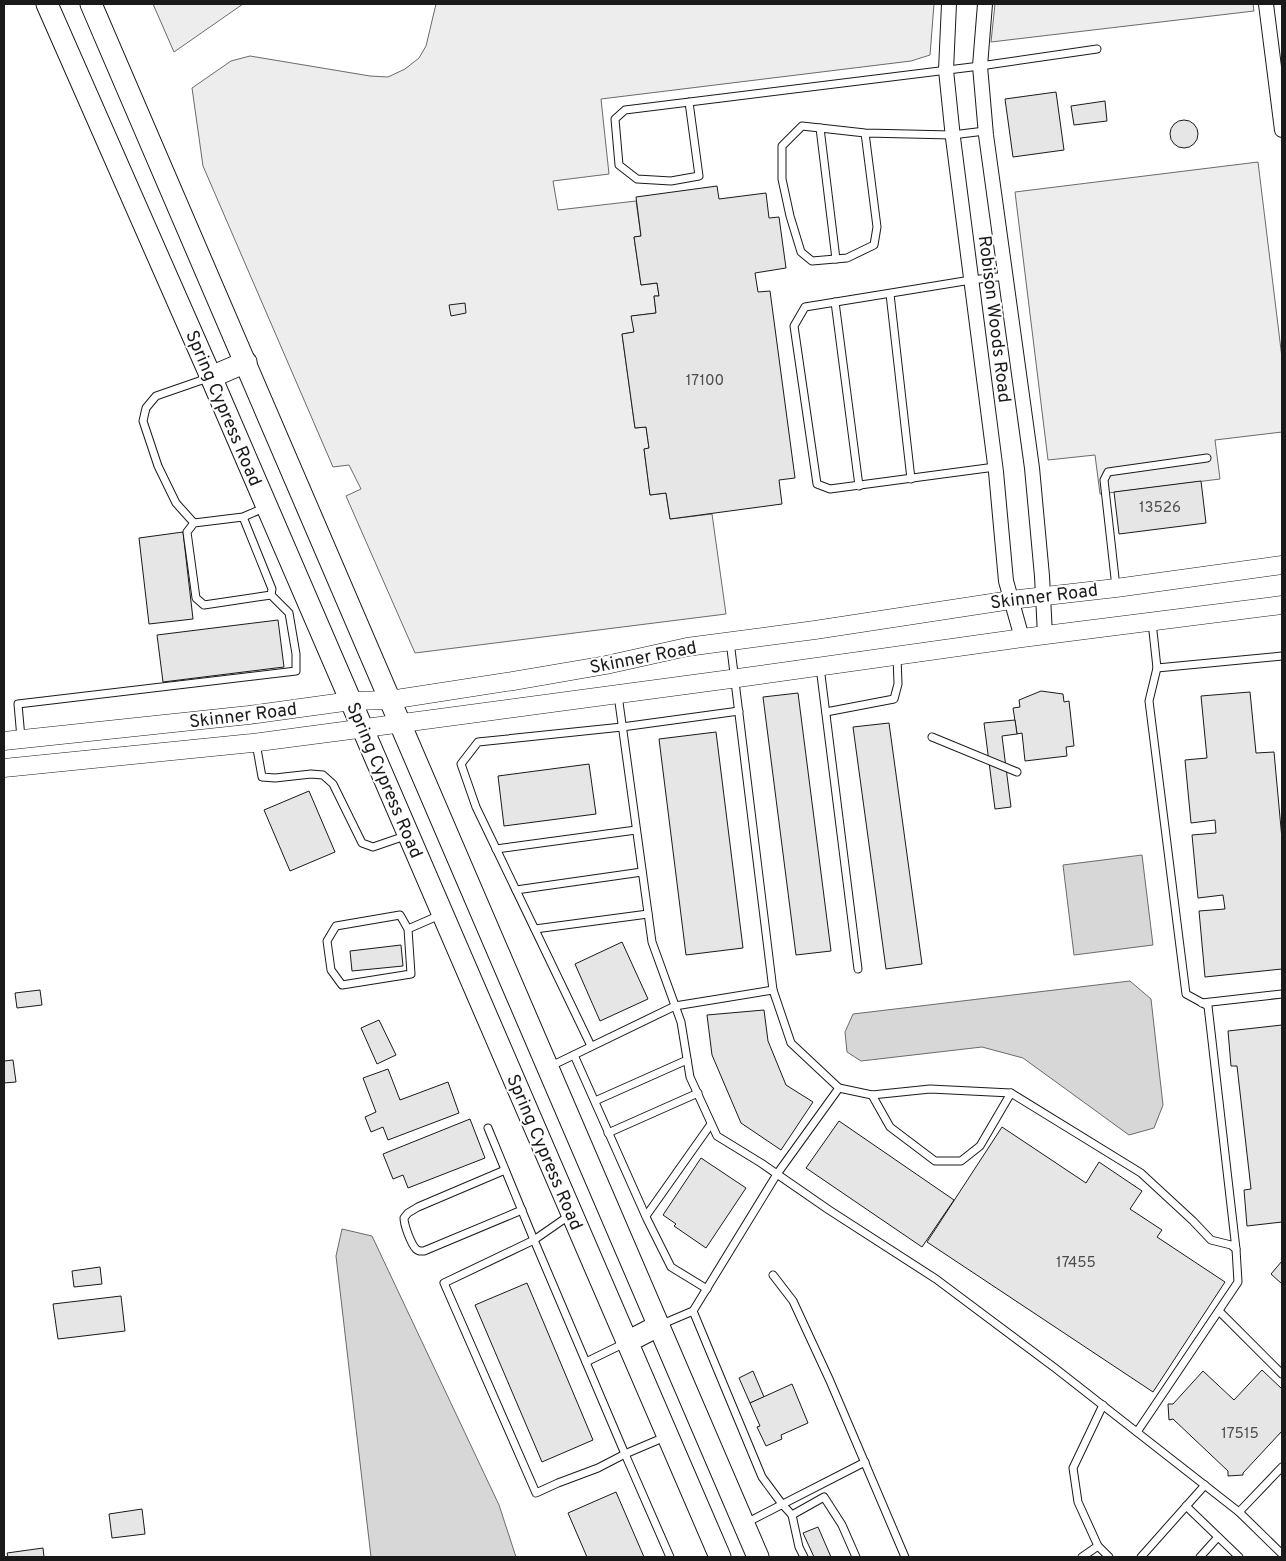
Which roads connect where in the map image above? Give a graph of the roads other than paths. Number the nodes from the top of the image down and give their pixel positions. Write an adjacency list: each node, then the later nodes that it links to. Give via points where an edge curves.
1 (47, 4): 22 (main road, Spring Cypress Road)
2 (91, 4): 21 (main road, Spring Cypress Road)
3 (949, 4): 9 (street, Robison Woods Road)
4 (985, 4): 8 (street, Robison Woods Road)
5 (1266, 4): 6 (street)
6 (1276, 26): 12 (street)
7 (1097, 49): 8 (lane)
8 (980, 66): 9 (lane); 13 (street, Robison Woods Road)
9 (946, 70): 10 (lane); 15 (street, Robison Woods Road)
10 (689, 102): 10 (lane, via 625,110 615,119 619,165 636,180 671,181 699,176)
11 (820, 128): 14 (lane); 16 (lane); 16 (lane, via 802,126 782,146 782,179 801,252 812,261)
12 (1282, 130)
13 (985, 131): 15 (lane); 17 (street, Robison Woods Road)
14 (865, 133): 15 (lane); 16 (lane, via 877,227 874,245 847,258)
15 (952, 135): 18 (street, Robison Woods Road)
16 (836, 259)
17 (1006, 276): 18 (lane); 33 (street, Robison Woods Road, via 1032,468)
18 (971, 280): 19 (lane); 24 (street, Robison Woods Road)
19 (890, 294): 20 (lane); 25 (lane)
20 (835, 302): 26 (lane); 26 (lane, via 805,307 794,326 817,484 830,489)
21 (246, 362): 22 (main road); 46 (main road, Spring Cypress Road)
22 (211, 377): 27 (main road, Spring Cypress Road); 29 (lane, via 156,396 146,408 143,421 158,466 176,502)
23 (1207, 458): 31 (lane, via 1108,472 1104,480)
24 (996, 467): 25 (lane); 34 (street, Robison Woods Road, via 1006,581)
25 (911, 479): 26 (lane)
26 (859, 486)
27 (267, 507): 28 (lane); 47 (main road, Spring Cypress Road)
28 (243, 517): 29 (lane); 32 (lane, via 272,589)
29 (194, 523): 32 (lane, via 187,532 196,598 204,605)
30 (1282, 565): 31 (street, Skinner Road)
31 (1116, 588): 33 (street, Skinner Road)
32 (271, 595): 54 (lane, via 289,613 296,672 18,704)
33 (1043, 595): 34 (street, Skinner Road); 37 (street, Robison Woods Road)
34 (1012, 600): 38 (street, Robison Woods Road); 39 (street, Skinner Road)
35 (1282, 605): 36 (street, Skinner Road)
36 (1151, 621): 37 (street, Skinner Road); 43 (lane)
37 (1045, 635): 38 (street, Skinner Road)
38 (1022, 638): 40 (street, Skinner Road)
39 (730, 641): 44 (lane); 46 (street, Skinner Road, via 522,680)
40 (897, 656): 42 (street, Skinner Road); 49 (lane, via 898,684 894,699)
41 (1282, 656): 43 (lane)
42 (820, 667): 44 (street, Skinner Road); 49 (lane)
43 (1157, 668): 70 (lane, via 1149,701 1186,994)
44 (735, 679): 45 (street, Skinner Road); 48 (lane)
45 (618, 695): 50 (street, Skinner Road); 51 (lane)
46 (390, 700): 47 (street, Skinner Road); 50 (main road, Spring Cypress Road)
47 (350, 701): 52 (main road, Spring Cypress Road); 54 (street, Skinner Road)
48 (739, 711): 51 (lane); 68 (lane)
49 (826, 712): 67 (lane)
50 (400, 724): 52 (street, Skinner Road); 75 (main road, Spring Cypress Road)
51 (622, 728): 58 (lane); 60 (lane, via 478,742 461,764)
52 (362, 729): 55 (street, Skinner Road); 59 (main road, Spring Cypress Road)
53 (932, 737): 57 (lane)
54 (14, 740): 56 (street)
55 (256, 742): 56 (street, Skinner Road); 59 (lane, via 262,777 323,775 333,784 362,843 373,847)
56 (12, 767)
57 (1017, 772)
58 (636, 830): 60 (lane); 61 (lane)
59 (408, 835): 63 (main road, Spring Cypress Road)
60 (496, 849): 62 (lane)
61 (642, 872): 62 (lane); 64 (lane)
62 (516, 890): 66 (lane)
63 (442, 914): 65 (lane); 76 (main road, Spring Cypress Road)
64 (648, 914): 66 (lane); 71 (lane, via 652,942)
65 (408, 929): 65 (lane, via 411,974 342,985 331,970 327,940 336,926 400,915)
66 (535, 929): 72 (lane)
67 (858, 969)
68 (773, 990): 71 (lane); 77 (lane, via 791,1042)
69 (1282, 994): 70 (lane)
70 (1202, 1003): 91 (lane, via 1208,1006)
71 (675, 1006): 72 (lane); 74 (lane)
72 (591, 1046): 73 (lane)
73 (574, 1054): 75 (lane); 81 (lane)
74 (687, 1060): 78 (lane, via 690,1077); 81 (lane)
75 (548, 1067): 76 (main road); 96 (main road, Spring Cypress Road)
76 (512, 1076): 88 (main road, Spring Cypress Road)
77 (838, 1088): 80 (lane); 86 (lane)
78 (698, 1093): 82 (lane); 84 (lane)
79 (1011, 1093): 80 (lane, via 930,1089); 80 (lane, via 980,1146 962,1161 935,1160 920,1150 890,1127); 91 (lane, via 1141,1173 1211,1240 1231,1245)
80 (872, 1095)
81 (595, 1101): 84 (lane)
82 (711, 1124): 86 (lane, via 717,1136); 89 (lane)
83 (488, 1128): 85 (lane)
84 (608, 1133): 89 (lane)
85 (506, 1170): 87 (lane); 87 (lane, via 418,1207 408,1213 404,1224 415,1248 424,1251)
86 (778, 1174): 93 (lane); 100 (lane, via 936,1279)
87 (522, 1210): 90 (lane)
88 (572, 1213): 90 (lane); 97 (main road, Spring Cypress Road)
89 (646, 1216): 93 (lane, via 671,1267)
90 (534, 1240): 98 (lane); 103 (lane, via 444,1283 536,1493)
91 (1236, 1250): 95 (lane, via 1238,1282)
92 (773, 1275): 104 (lane, via 793,1301)
93 (707, 1289): 94 (lane)
94 (693, 1311): 96 (lane); 107 (lane, via 762,1477)
95 (1219, 1311): 99 (lane); 101 (lane)
96 (658, 1326): 97 (main road); 111 (main road, Spring Cypress Road)
97 (627, 1342): 98 (lane); 102 (main road, Spring Cypress Road)
98 (586, 1362): 103 (lane)
99 (1282, 1374)
100 (1103, 1406): 101 (lane); 113 (lane, via 1073,1468 1078,1502)
101 (1137, 1432): 106 (lane)
102 (668, 1436): 103 (lane); 116 (main road, Spring Cypress Road)
103 (625, 1454): 115 (lane)
104 (865, 1462): 107 (lane); 120 (lane)
105 (1282, 1467): 109 (lane)
106 (1205, 1485): 108 (lane); 109 (lane)
107 (782, 1504): 110 (lane); 111 (lane)
108 (1186, 1506): 112 (lane); 123 (lane)
109 (1239, 1512): 114 (lane)
110 (792, 1515): 118 (lane); 119 (lane, via 824,1497 842,1525)
111 (743, 1524): 117 (main road, Spring Cypress Road)
112 (1218, 1537): 124 (lane); 125 (lane)
113 (1098, 1546): 121 (lane); 122 (lane)
114 (1282, 1554)
115 (670, 1557)
116 (720, 1557)
117 (758, 1557)
118 (804, 1557)
119 (856, 1557)
120 (905, 1557)
121 (1082, 1557)
122 (1110, 1557)
123 (1141, 1557)
124 (1200, 1557)
125 (1239, 1557)

